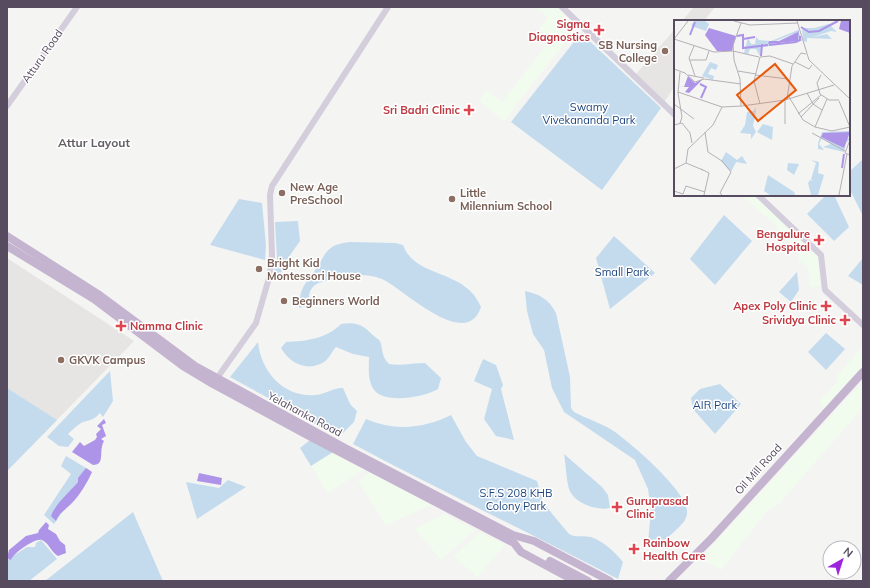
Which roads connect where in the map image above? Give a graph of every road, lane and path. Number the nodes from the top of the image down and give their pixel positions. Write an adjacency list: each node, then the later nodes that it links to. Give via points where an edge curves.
1 (77, 7): 4 (street, Atturu Road)
2 (388, 7): 11 (street, via 272,186 272,256 269,278 256,323)
3 (562, 7): 5 (street)
4 (7, 106)
5 (674, 114)
6 (759, 196): 9 (street, via 821,255 825,290)
7 (7, 236): 11 (main road, Yelahanka Road, via 98,294)
8 (7, 246): 11 (main road, Yelahanka Road, via 94,299 183,366)
9 (863, 325)
10 (863, 372): 17 (main road, Oil Mill Road, via 711,539)
11 (215, 381): 12 (main road, Yelahanka Road, via 309,436)
12 (513, 539): 13 (main road, Yelahanka Road, via 521,552); 14 (main road); 15 (main road); 16 (main road, Yelahanka Road, via 534,541)
13 (575, 581)
14 (588, 581)
15 (600, 581)
16 (610, 581)
17 (669, 581)

